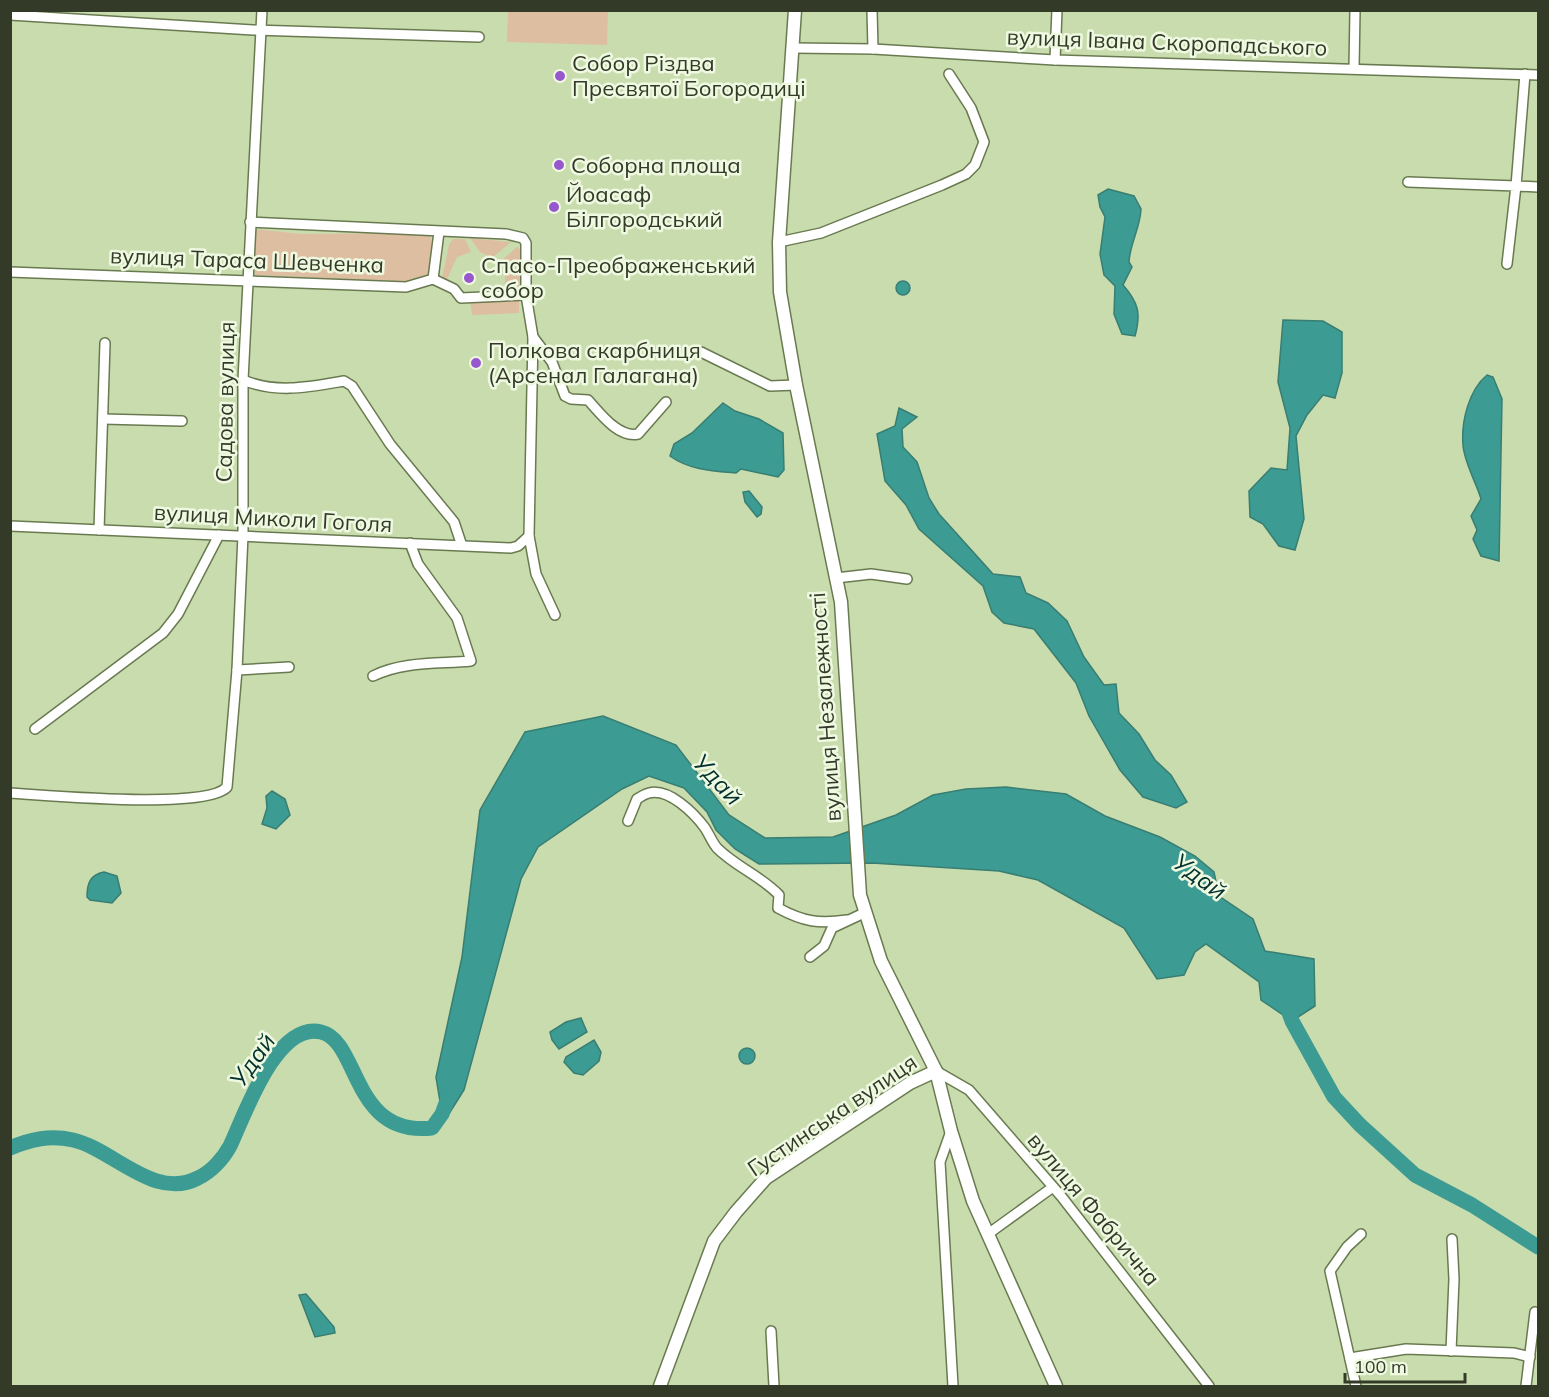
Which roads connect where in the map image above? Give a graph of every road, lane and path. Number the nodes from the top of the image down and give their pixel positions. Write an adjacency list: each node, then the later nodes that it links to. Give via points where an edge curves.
1 (262, 10): 7 (street, Садова вулиця)
2 (795, 10): 9 (main road, вулиця Незалежності)
3 (872, 10): 10 (street)
4 (1057, 10): 11 (street)
5 (1355, 10): 12 (street)
6 (10, 15): 7 (street)
7 (262, 30): 8 (street); 19 (street, Садова вулиця)
8 (479, 37)
9 (794, 48): 10 (street, вулиця Івана Скоропадського); 21 (main road, вулиця Незалежності)
10 (873, 49): 11 (street, вулиця Івана Скоропадського)
11 (1055, 60): 12 (street, вулиця Івана Скоропадського)
12 (1354, 68): 14 (street, вулиця Івана Скоропадського)
13 (949, 74): 21 (street, via 971,108 984,142 975,165 966,174 821,233)
14 (1525, 74): 15 (street, вулиця Івана Скоропадського); 17 (street)
15 (1539, 75)
16 (1408, 182): 17 (street)
17 (1516, 186): 18 (street); 22 (street)
18 (1539, 187)
19 (250, 222): 20 (street, вулиця Тараса Шевченка); 24 (street, Садова вулиця)
20 (439, 232): 25 (street); 26 (street, вулиця Тараса Шевченка, via 523,238)
21 (779, 242): 31 (main road, вулиця Незалежності, via 780,292)
22 (1507, 264)
23 (10, 272): 24 (street, вулиця Тараса Шевченка)
24 (248, 279): 25 (street, вулиця Тараса Шевченка, via 406,287); 30 (street, Садова вулиця)
25 (433, 279): 26 (street, via 454,289 461,298)
26 (526, 295): 27 (street)
27 (533, 338): 32 (street, via 552,362 565,396 588,400 607,422 629,434 638,434); 39 (street)
28 (105, 343): 33 (street)
29 (701, 352): 31 (street, via 770,386)
30 (243, 380): 38 (street, Садова вулиця); 41 (street, via 257,386 292,389 344,381 352,386 390,444 454,522)
31 (796, 385): 42 (main road, вулиця Незалежності)
32 (666, 402)
33 (103, 419): 34 (street); 36 (street)
34 (182, 421)
35 (10, 526): 36 (street, вулиця Миколи Гоголя)
36 (99, 530): 37 (street, вулиця Миколи Гоголя)
37 (219, 535): 38 (street, вулиця Миколи Гоголя); 48 (street, via 178,614 163,633)
38 (243, 535): 40 (street, вулиця Миколи Гоголя); 46 (street, Садова вулиця)
39 (529, 536): 41 (street, вулиця Миколи Гоголя, via 511,548); 44 (street, via 536,574)
40 (410, 543): 41 (street, вулиця Миколи Гоголя); 47 (street, via 418,564 457,618 471,661 411,665)
41 (461, 543)
42 (836, 578): 43 (street, via 871,573); 51 (main road, вулиця Незалежності, via 842,602 853,809)
43 (907, 579)
44 (555, 615)
45 (289, 667): 46 (street)
46 (237, 670): 49 (street, Садова вулиця, via 229,780 222,792 159,800)
47 (373, 676)
48 (35, 729)
49 (10, 794)
50 (628, 821): 52 (street, via 637,799 649,793 664,794 687,809 715,846 766,882 779,895 778,908 820,924)
51 (864, 913): 52 (street); 54 (main road, вулиця Незалежності, via 881,961)
52 (848, 920): 53 (street, via 832,928 824,946)
53 (810, 957)
54 (936, 1071): 55 (main road, вулиця Незалежності); 56 (street, вулиця Фабрична, via 969,1090); 65 (main road, Густинська вулиця, via 910,1083 766,1179 736,1212 714,1241)
55 (951, 1131): 57 (main road, вулиця Незалежності); 67 (street, via 940,1162)
56 (1053, 1187): 57 (street); 69 (street, вулиця Фабрична)
57 (988, 1234): 68 (main road, вулиця Незалежності)
58 (1361, 1234): 64 (street, via 1330,1270)
59 (1452, 1239): 62 (street)
60 (1535, 1312): 63 (street)
61 (771, 1331): 66 (street)
62 (1451, 1351): 63 (street); 64 (street, via 1406,1349)
63 (1530, 1357): 71 (street)
64 (1350, 1358): 70 (street)
65 (660, 1386)
66 (774, 1386)
67 (953, 1386)
68 (1056, 1386)
69 (1209, 1386)
70 (1356, 1386)
71 (1526, 1386)

